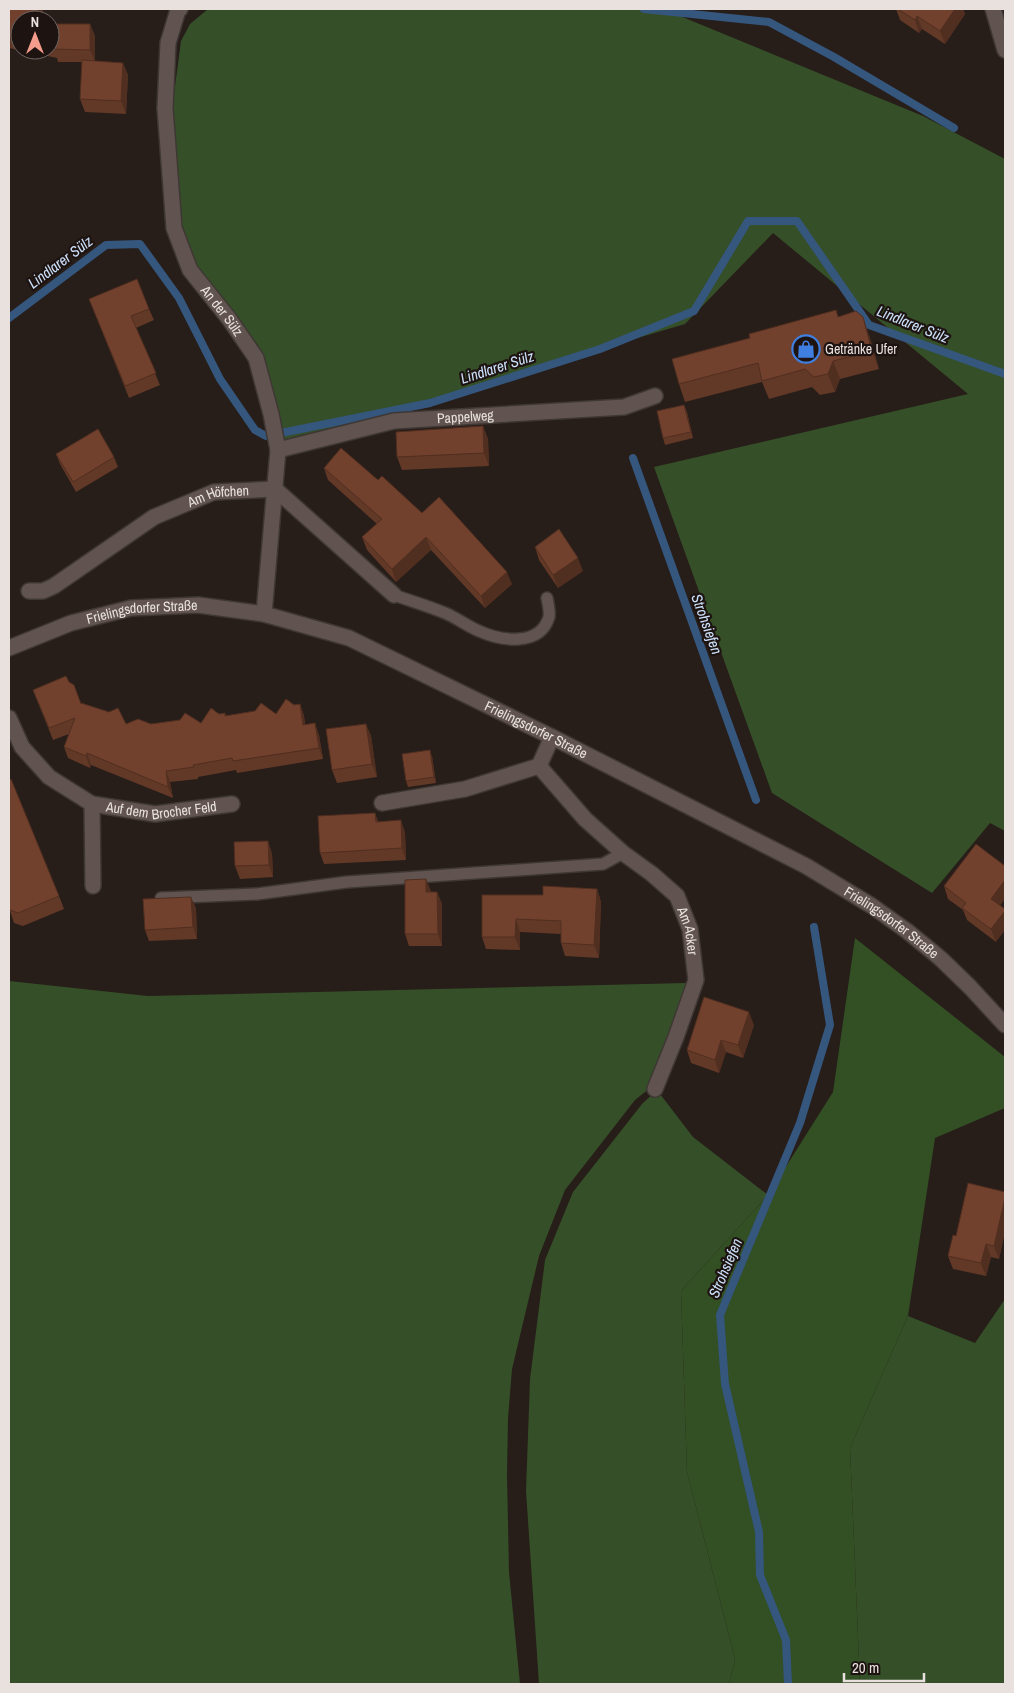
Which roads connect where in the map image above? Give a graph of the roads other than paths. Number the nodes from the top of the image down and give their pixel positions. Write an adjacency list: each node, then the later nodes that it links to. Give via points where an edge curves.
1 (178, 9): 5 (street, An der Sülz, via 168,43 165,108 174,228 190,270 256,358)
2 (993, 9): 3 (street)
3 (1005, 50)
4 (655, 396): 5 (street, Pappelweg, via 624,407 394,421)
5 (278, 450): 6 (street, An der Sülz)
6 (275, 489): 7 (street, Am Höfchen, via 214,492 163,513 54,586 43,591); 8 (street); 10 (street, An der Sülz)
7 (29, 591)
8 (394, 595): 9 (lane, via 446,614 480,632 515,640 531,637 542,630 549,616)
9 (547, 598)
10 (264, 614): 11 (street, Frielingsdorfer Straße, via 198,605 131,608 71,623); 13 (street, Frielingsdorfer Straße, via 348,638)
11 (9, 648)
12 (9, 718): 16 (street, Auf dem Brocher Feld, via 22,747 49,777)
13 (552, 737): 14 (street); 21 (street, Frielingsdorfer Straße, via 798,862 872,906 940,958)
14 (539, 766): 15 (street, via 465,789); 18 (street, Am Acker, via 585,819)
15 (382, 803)
16 (92, 804): 17 (street, Auf dem Brocher Feld, via 155,814); 19 (street, Auf dem Brocher Feld)
17 (232, 804)
18 (623, 853): 20 (lane, via 603,864 347,882 256,894); 22 (street, Am Acker, via 677,896 690,929 696,980)
19 (93, 886)
20 (161, 898)
21 (1005, 1025)
22 (655, 1089)

